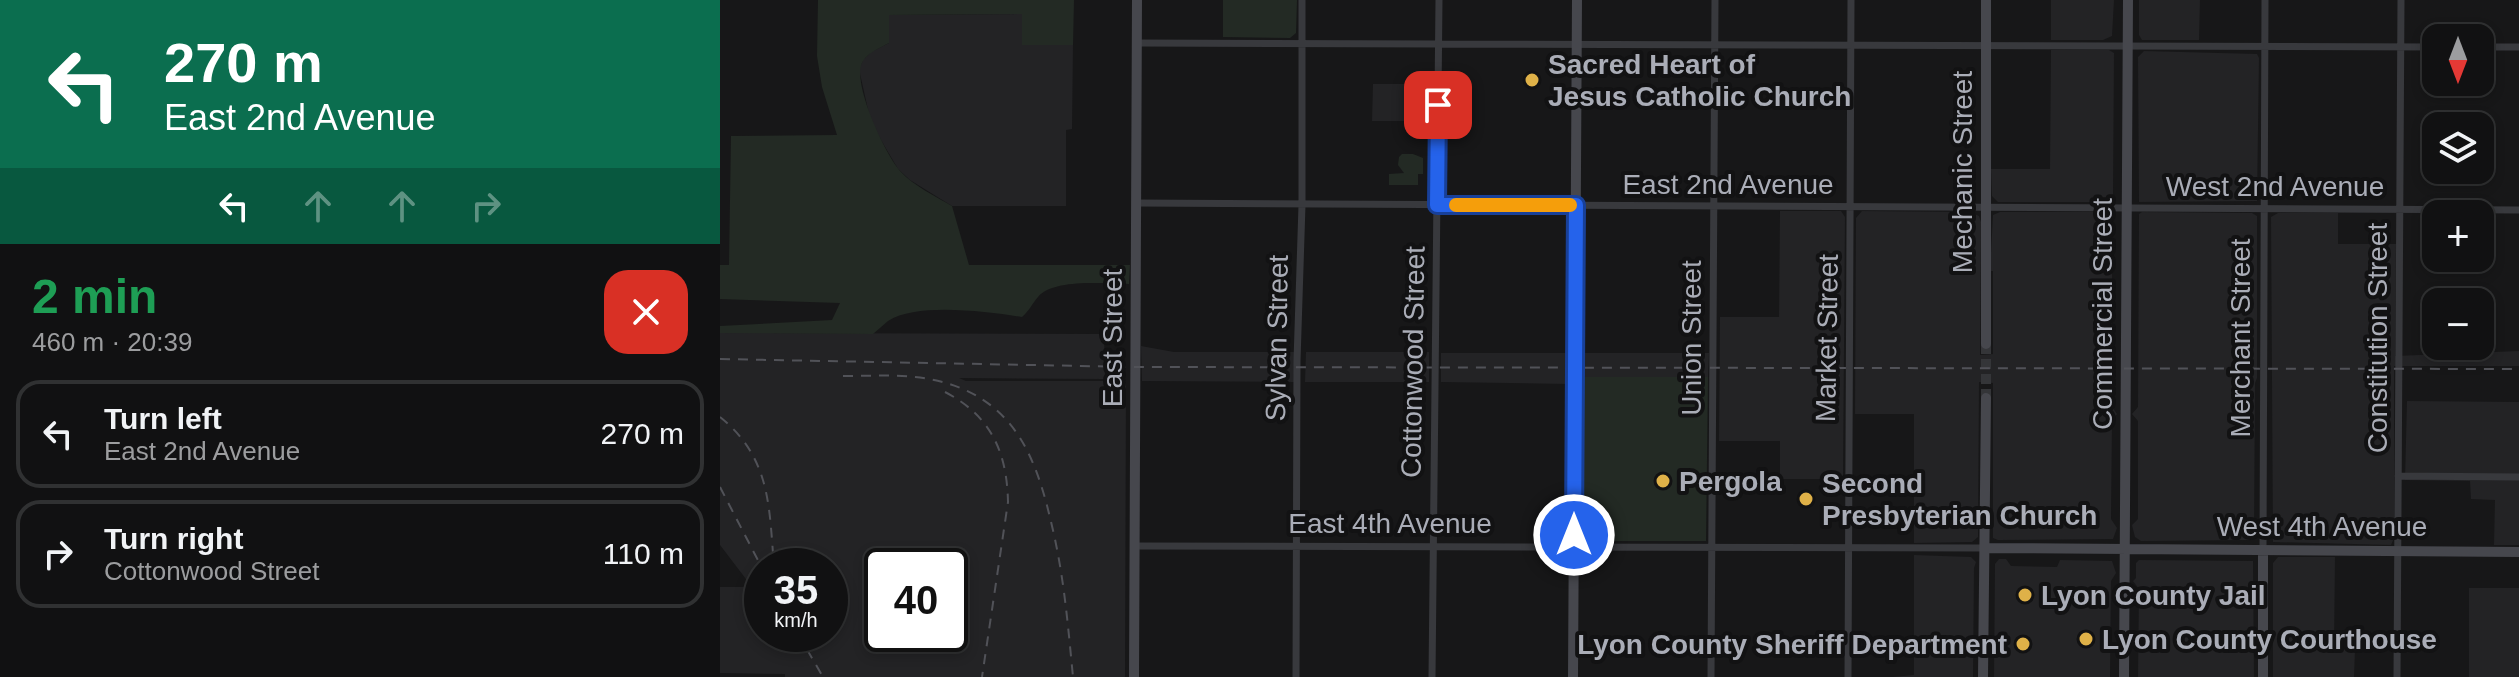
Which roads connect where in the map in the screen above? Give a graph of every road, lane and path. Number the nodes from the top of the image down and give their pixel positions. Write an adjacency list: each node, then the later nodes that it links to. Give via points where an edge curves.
1 (1137, 0): 11 (street, East Street)
2 (1302, 0): 12 (street, Sylvan Street)
3 (1439, 0): 13 (street, Cottonwood Street)
4 (1577, 0): 14 (street)
5 (1715, 0): 15 (street, Union Street)
6 (1851, 0): 16 (street, Market Street)
7 (1986, 0): 17 (street, Mechanic Street)
8 (2128, 0): 18 (street, Commercial Street)
9 (2265, 0): 19 (street, Merchant Street)
10 (2401, 0): 20 (street, Constitution Street)
11 (1137, 43): 12 (street); 24 (street, East Street)
12 (1302, 44): 13 (street); 25 (street, Sylvan Street)
13 (1438, 44): 14 (street); 26 (street, Cottonwood Street)
14 (1577, 44): 15 (street); 27 (street)
15 (1714, 44): 16 (street); 28 (street, Union Street)
16 (1851, 44): 17 (street); 29 (street, Market Street)
17 (1986, 45): 18 (street); 30 (street, Mechanic Street)
18 (2127, 45): 19 (street); 31 (street, Commercial Street)
19 (2265, 45): 20 (street); 32 (street, Merchant Street)
20 (2401, 46): 21 (street); 33 (street, Constitution Street)
21 (2422, 47)
22 (2494, 47): 23 (street)
23 (2519, 47)
24 (1136, 203): 25 (street, East 2nd Avenue); 39 (street, East Street)
25 (1302, 205): 26 (street, East 2nd Avenue); 40 (street, Sylvan Street)
26 (1437, 205): 27 (street, East 2nd Avenue); 42 (street, Cottonwood Street)
27 (1576, 205): 28 (street, East 2nd Avenue); 43 (street)
28 (1713, 206): 29 (street, East 2nd Avenue); 41 (street, Union Street)
29 (1850, 207): 30 (street, East 2nd Avenue); 44 (street, Market Street)
30 (1985, 207): 31 (street, East 2nd Avenue); 35 (street, Mechanic Street)
31 (2127, 207): 32 (street, West 2nd Avenue); 46 (street, Commercial Street)
32 (2264, 208): 33 (street, West 2nd Avenue); 47 (street, Merchant Street)
33 (2400, 209): 34 (street, West 2nd Avenue); 37 (street, Constitution Street)
34 (2519, 210)
35 (1986, 344)
36 (1986, 398): 45 (street)
37 (2398, 476): 38 (street); 48 (street, Constitution Street)
38 (2519, 477)
39 (1135, 546): 40 (street, East 4th Avenue); 50 (street, East Street)
40 (1298, 547): 42 (street, East 4th Avenue); 51 (street, Sylvan Street)
41 (1712, 547): 43 (street, East 4th Avenue); 44 (street, East 4th Avenue); 54 (street, Union Street)
42 (1433, 548): 43 (street, East 4th Avenue); 52 (street, Cottonwood Street)
43 (1574, 548): 53 (street)
44 (1847, 548): 45 (street, East 4th Avenue); 55 (street, Market Street)
45 (1985, 548): 46 (street, East 4th Avenue); 56 (street)
46 (2125, 549): 47 (street, West 4th Avenue); 57 (street, Commercial Street)
47 (2263, 550): 48 (street, West 4th Avenue); 58 (street, Merchant Street)
48 (2398, 551): 49 (street, West 4th Avenue); 59 (street, Constitution Street)
49 (2519, 552)
50 (1134, 677)
51 (1296, 677)
52 (1432, 677)
53 (1573, 677)
54 (1711, 677)
55 (1848, 677)
56 (1983, 677)
57 (2124, 677)
58 (2263, 677)
59 (2397, 677)

